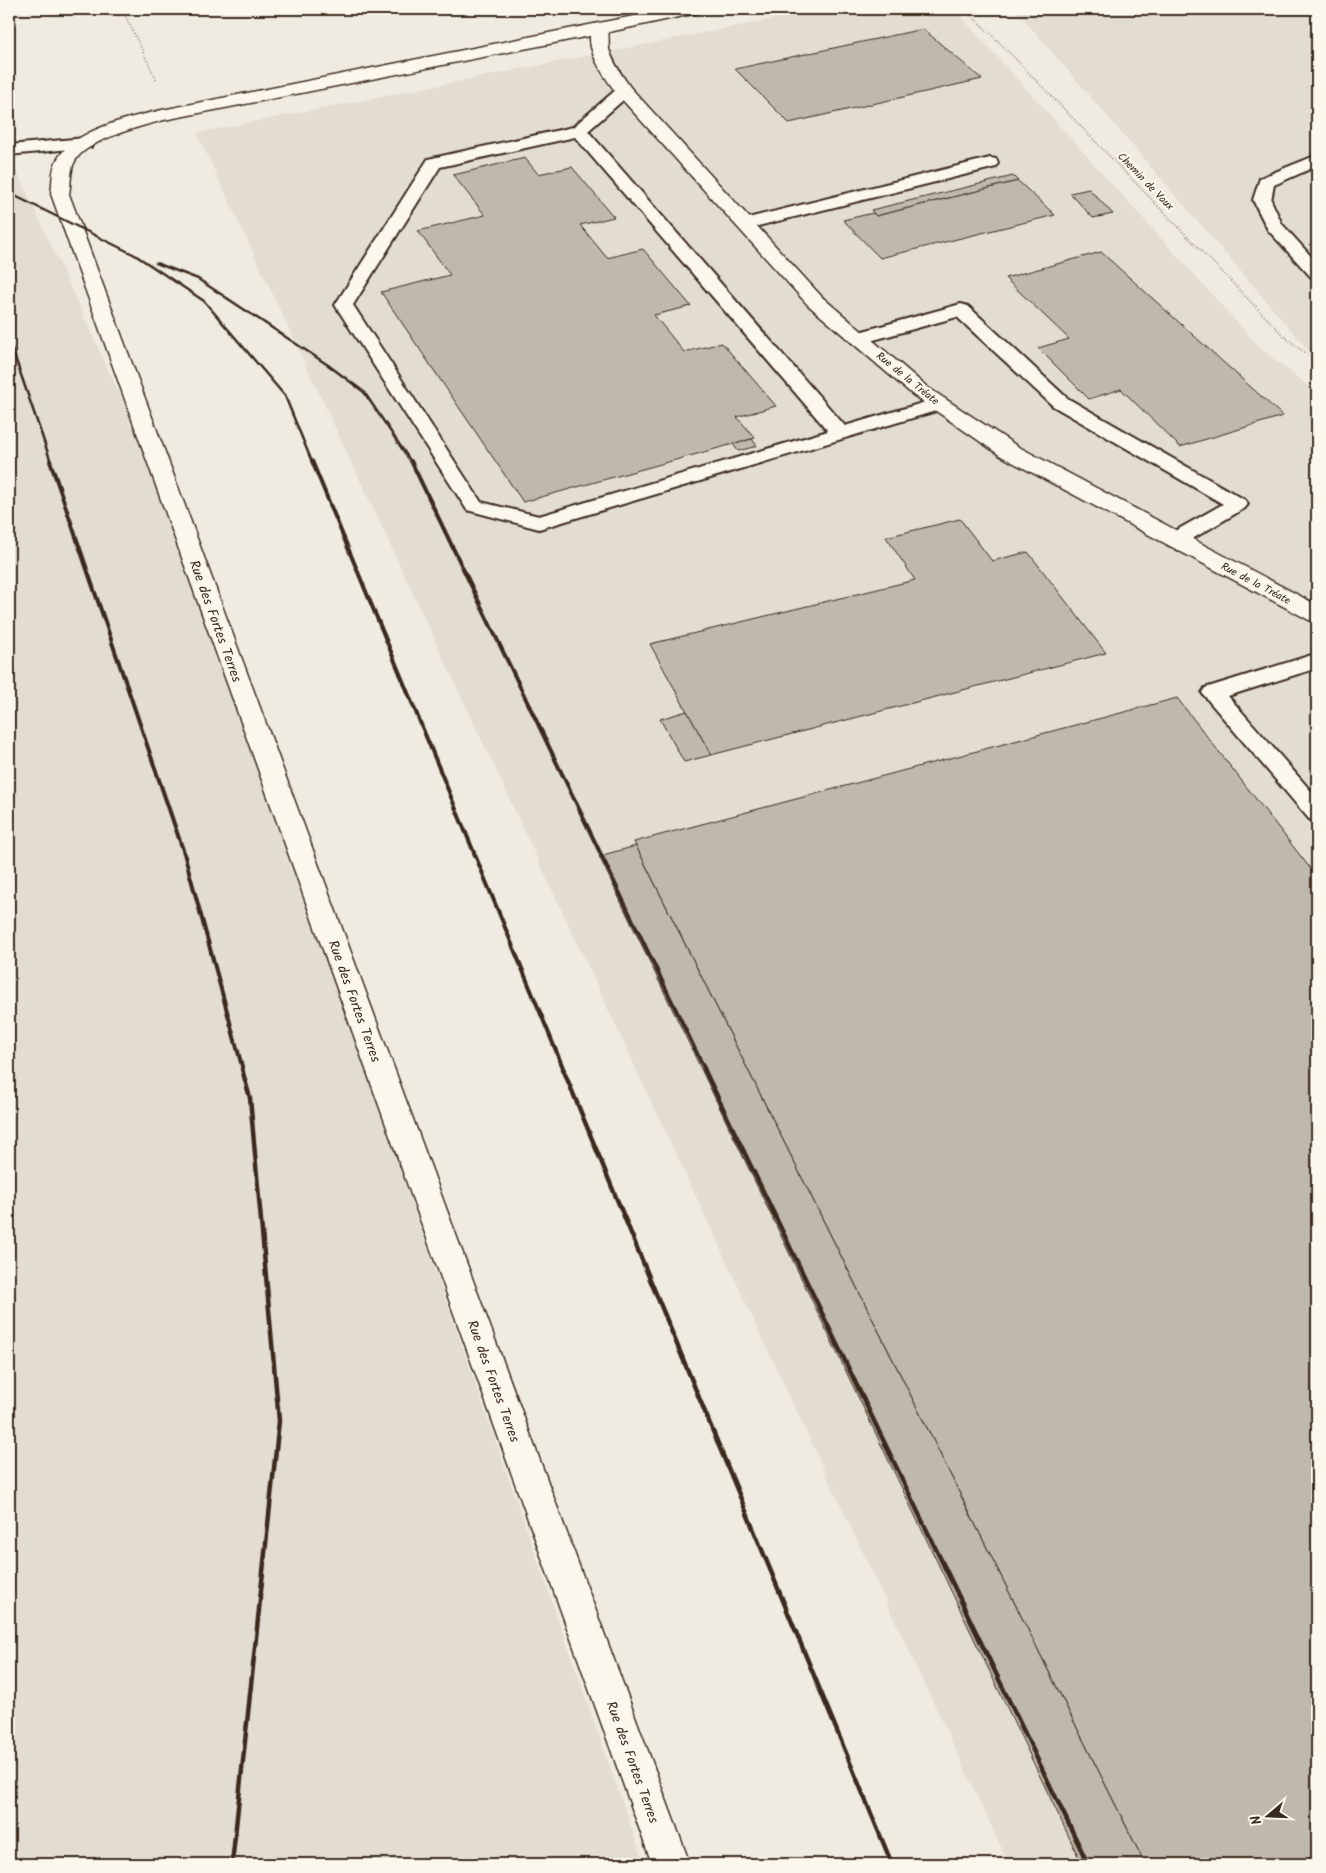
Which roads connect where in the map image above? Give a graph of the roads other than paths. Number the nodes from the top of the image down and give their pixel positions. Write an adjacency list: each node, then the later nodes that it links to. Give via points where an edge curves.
1 (691, 9): 2 (street, Rue des Fortes Terres)
2 (600, 29): 3 (street, Rue de la Tréate, via 598,41 605,64); 5 (street, Rue des Fortes Terres, via 162,115 120,126)
3 (624, 92): 4 (lane); 9 (street, Rue de la Tréate)
4 (579, 131): 13 (lane); 13 (lane, via 434,163 344,305 474,506 539,523)
5 (85, 143): 6 (lane); 18 (street, Rue des Fortes Terres, via 66,160 60,194)
6 (9, 150)
7 (1317, 160): 10 (lane, via 1266,182 1262,200 1274,226)
8 (990, 163): 9 (lane)
9 (746, 224): 11 (street, Rue de la Tréate, via 815,301)
10 (1317, 274)
11 (859, 338): 12 (street, Rue de la Tréate); 14 (lane, via 961,310 1060,402 1238,504)
12 (939, 404): 13 (lane); 14 (street, Rue de la Tréate, via 1009,451)
13 (841, 433)
14 (1175, 540): 15 (street, Rue de la Tréate)
15 (1317, 615)
16 (1316, 661): 17 (lane, via 1213,693)
17 (1317, 813)
18 (671, 1864)

